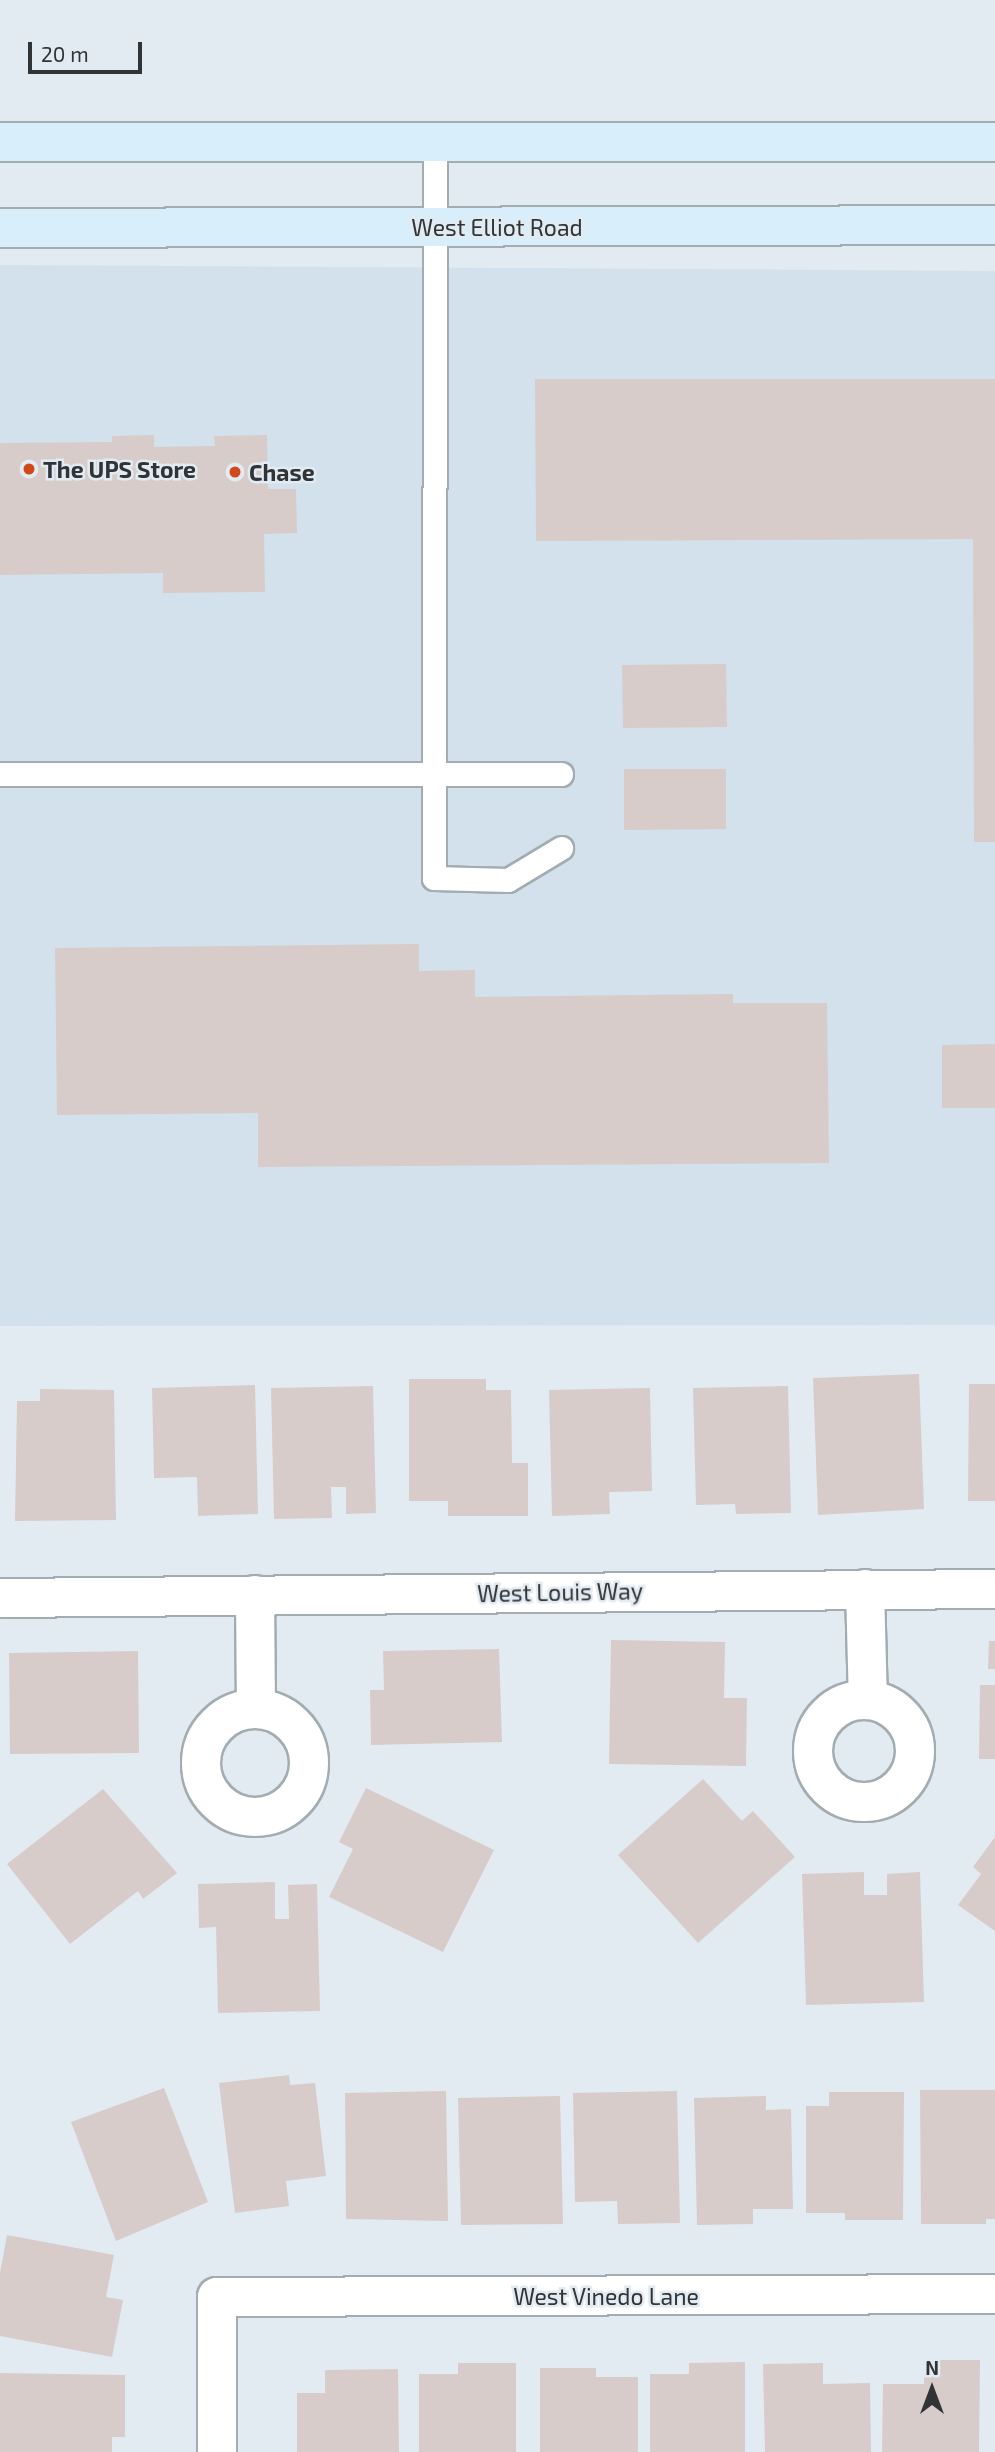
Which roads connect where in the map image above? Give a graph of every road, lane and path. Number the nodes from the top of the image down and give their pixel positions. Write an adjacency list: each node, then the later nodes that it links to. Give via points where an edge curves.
1 (0, 142): 2 (main road)
2 (435, 142): 3 (main road); 5 (lane)
3 (995, 142)
4 (995, 225): 5 (main road, West Elliot Road)
5 (436, 227): 6 (main road, West Elliot Road); 8 (lane)
6 (0, 228)
7 (0, 774): 8 (lane)
8 (434, 774): 9 (lane); 10 (lane, via 434,878 509,880)
9 (561, 774)
10 (561, 848)
11 (865, 1588): 12 (street, West Louis Way); 13 (street, West Louis Way); 15 (street)
12 (995, 1589)
13 (254, 1595): 14 (street, West Louis Way); 16 (street)
14 (0, 1598)
15 (868, 1700)
16 (256, 1708)
17 (995, 2294): 18 (street, West Vinedo Lane, via 217,2297)
18 (217, 2452)

